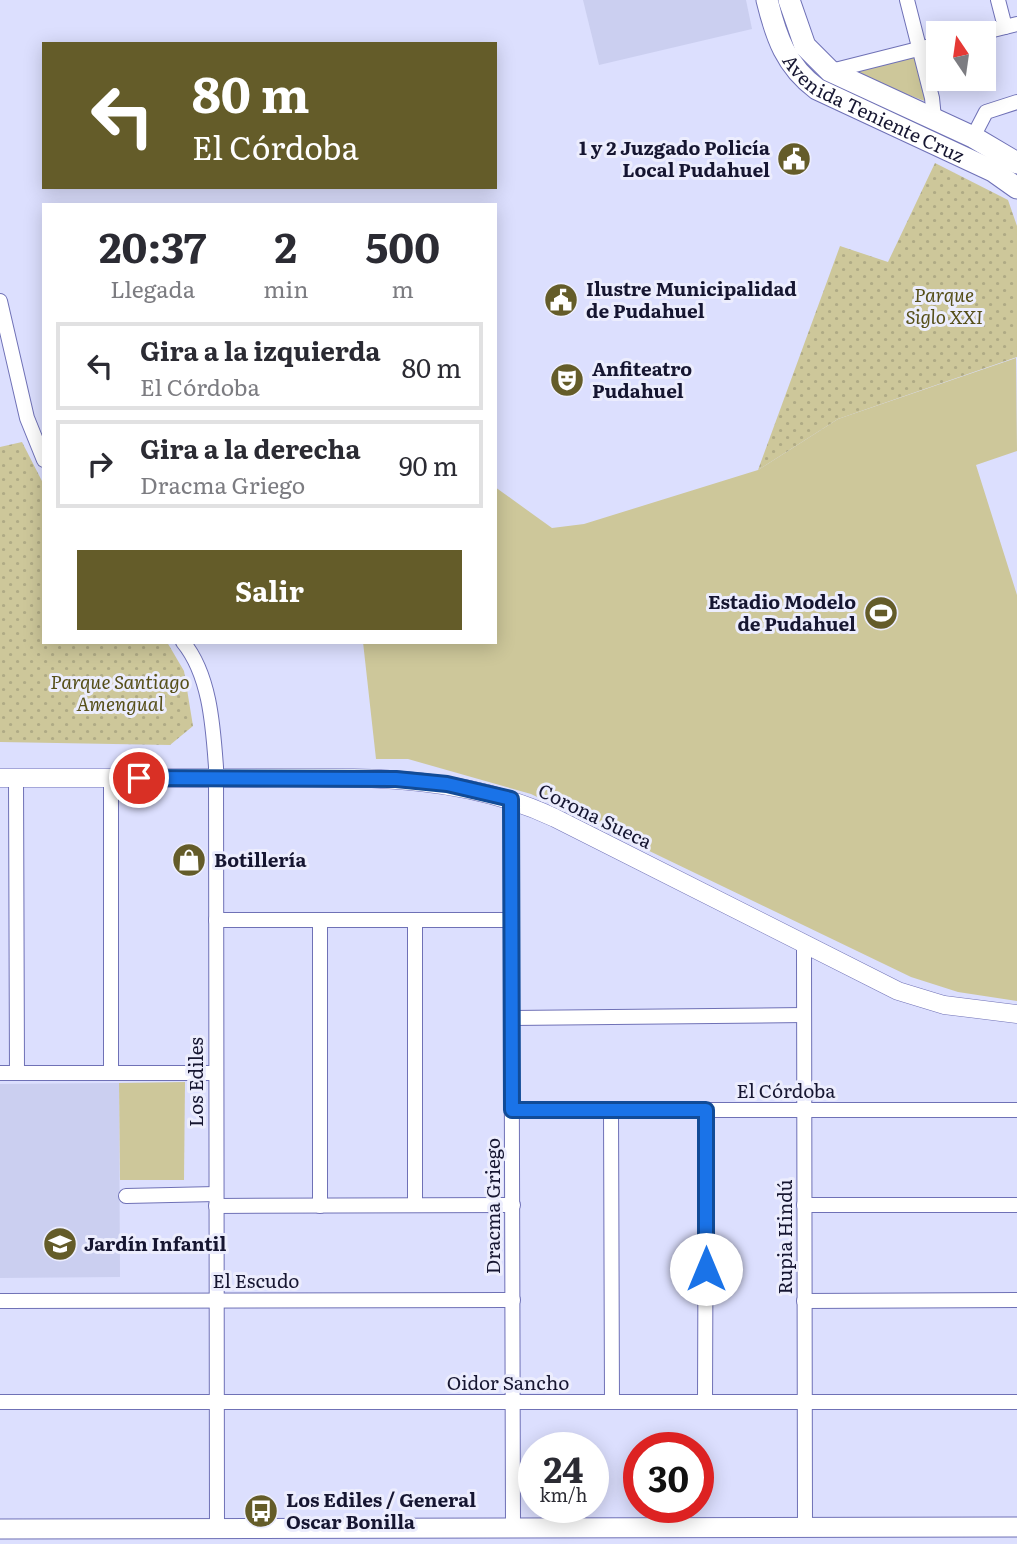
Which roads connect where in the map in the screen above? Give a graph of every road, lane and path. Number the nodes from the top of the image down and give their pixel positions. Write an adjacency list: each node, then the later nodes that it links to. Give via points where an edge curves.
1 (767, 0): 9 (main road, Avenida Teniente Cruz, via 780,46 796,71 817,89)
2 (789, 0): 8 (main road, Avenida Teniente Cruz, via 805,46)
3 (907, 0): 7 (street)
4 (998, 0): 5 (street)
5 (1011, 26)
6 (926, 47): 7 (street)
7 (920, 49): 8 (street); 11 (street)
8 (830, 72): 9 (main road, Avenida Teniente Cruz)
9 (862, 99): 11 (main road, Avenida Teniente Cruz); 14 (main road, Avenida Teniente Cruz)
10 (1017, 102): 12 (street, via 986,113)
11 (934, 118): 12 (main road, Avenida Teniente Cruz)
12 (973, 137): 13 (main road, Avenida Teniente Cruz)
13 (1017, 163)
14 (1017, 188)
15 (0, 301): 16 (street)
16 (5, 348): 17 (street)
17 (42, 455)
18 (184, 644): 21 (street, Los Ediles, via 199,671 208,704)
19 (8, 778): 20 (street, Corona Sueca); 32 (street)
20 (111, 778): 21 (street, Corona Sueca); 33 (street)
21 (216, 778): 22 (street, Corona Sueca, via 421,780); 23 (street, Los Ediles)
22 (511, 799): 26 (street, Dracma Griego); 27 (street, Corona Sueca)
23 (216, 920): 24 (street); 34 (street, Los Ediles)
24 (320, 920): 25 (street); 46 (street)
25 (415, 920): 26 (street); 42 (street)
26 (511, 920): 30 (street, Dracma Griego)
27 (804, 946): 28 (street, Corona Sueca, via 918,998); 29 (street, Rupia Hindú)
28 (1017, 1014)
29 (804, 1015): 30 (street); 38 (street, Rupia Hindú)
30 (512, 1018): 35 (street, Dracma Griego)
31 (0, 1073): 32 (street)
32 (17, 1073): 33 (street)
33 (111, 1073): 34 (street)
34 (216, 1073): 41 (street, Los Ediles)
35 (512, 1110): 36 (street, El Córdoba); 43 (street, Dracma Griego)
36 (611, 1110): 37 (street, El Córdoba); 55 (street)
37 (706, 1110): 38 (street, El Córdoba); 56 (street)
38 (804, 1110): 39 (street, El Córdoba); 44 (street, Rupia Hindú)
39 (1017, 1110)
40 (125, 1196): 41 (street)
41 (216, 1200): 46 (street); 47 (street, Los Ediles)
42 (415, 1205): 43 (street); 46 (street)
43 (513, 1205): 48 (street, Dracma Griego)
44 (804, 1205): 45 (street); 51 (street, Rupia Hindú)
45 (1017, 1205)
46 (320, 1206)
47 (216, 1300): 48 (street, El Escudo); 50 (street, El Escudo); 53 (street, Los Ediles)
48 (513, 1300): 54 (street, Dracma Griego)
49 (1017, 1300): 51 (street)
50 (0, 1301)
51 (804, 1301): 57 (street, Rupia Hindú)
52 (0, 1402): 53 (street, Oidor Sancho)
53 (216, 1402): 54 (street, Oidor Sancho); 63 (street, Los Ediles)
54 (513, 1402): 55 (street, Oidor Sancho); 60 (street, Dracma Griego)
55 (612, 1402): 56 (street, Oidor Sancho)
56 (705, 1402): 57 (street, Oidor Sancho)
57 (804, 1402): 58 (street, Oidor Sancho); 61 (street, Rupia Hindú)
58 (1017, 1402)
59 (1017, 1527): 61 (main road)
60 (513, 1528): 61 (main road); 63 (main road)
61 (805, 1528)
62 (0, 1529): 63 (main road)
63 (216, 1529)

